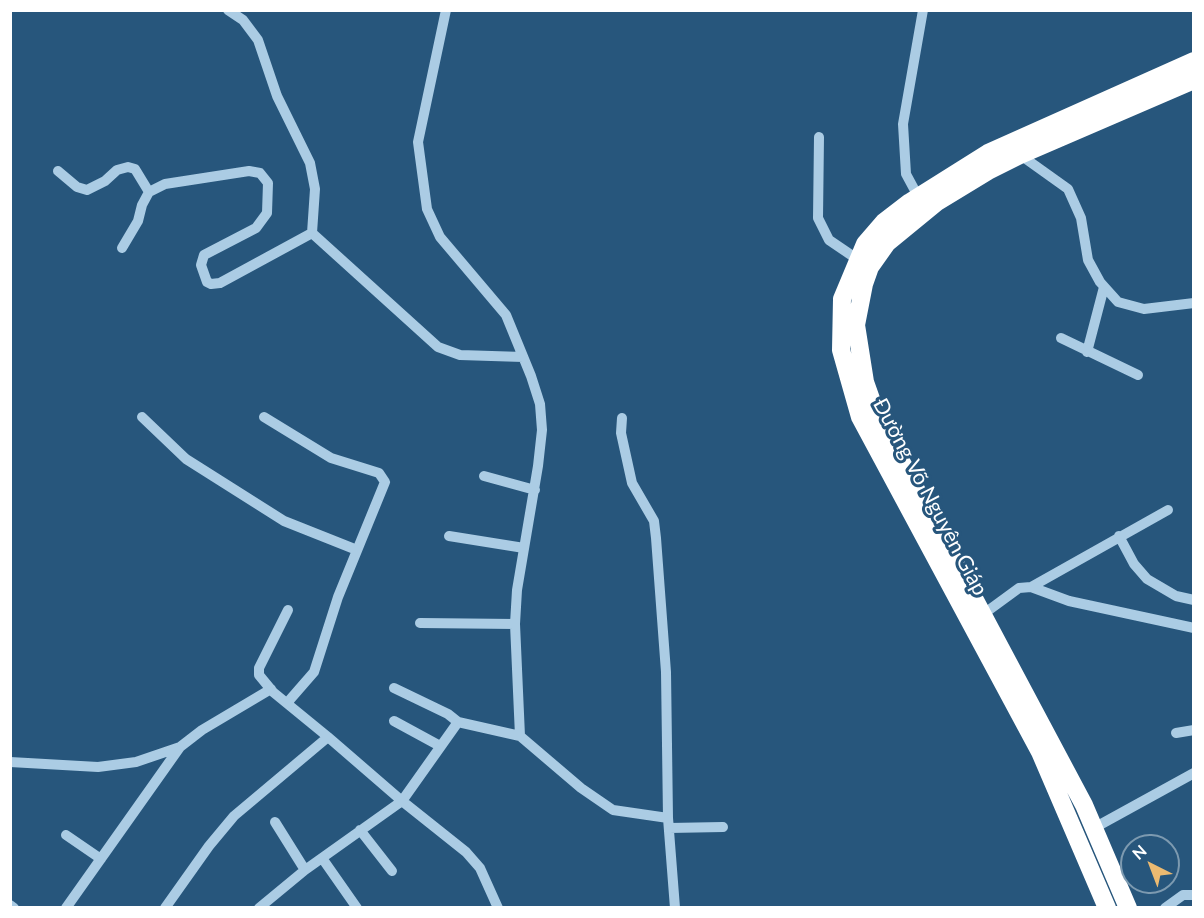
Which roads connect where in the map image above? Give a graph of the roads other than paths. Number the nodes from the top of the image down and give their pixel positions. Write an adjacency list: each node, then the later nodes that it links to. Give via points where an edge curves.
1 (228, 10): 11 (street, via 243,20 258,40 277,96 310,163 315,189)
2 (446, 10): 18 (street, via 418,142 426,209 440,237 501,307)
3 (923, 10): 10 (street, via 903,124 906,174)
4 (1194, 61): 7 (highway, Đường Võ Nguyên Giáp)
5 (1194, 80): 7 (highway, Đường Võ Nguyên Giáp)
6 (819, 137): 13 (street, via 818,218 829,240)
7 (1014, 150): 10 (highway, Đường Võ Nguyên Giáp, via 988,171); 14 (street, via 1068,189 1080,218 1088,260)
8 (58, 171): 9 (street, via 87,190 128,167 135,169)
9 (149, 192): 11 (street, via 165,184 249,171 265,177 269,187 268,208 261,224 202,258 205,279 211,284 220,283); 12 (street)
10 (922, 204): 13 (highway, Đường Võ Nguyên Giáp, via 884,222); 33 (highway, Đường Võ Nguyên Giáp, via 870,267 856,325 865,382 877,416)
11 (312, 233): 18 (street, via 438,347 459,355)
12 (122, 249)
13 (857, 260): 33 (highway, Đường Võ Nguyên Giáp, via 840,315 841,350 860,417)
14 (1104, 287): 15 (street, via 1118,302 1144,309); 17 (street)
15 (1194, 303)
16 (1061, 338): 17 (street)
17 (1087, 352): 19 (street)
18 (523, 357): 24 (street, via 540,404 542,430)
19 (1138, 375)
20 (142, 417): 29 (street, via 186,459 284,521)
21 (264, 417): 29 (street, via 331,458 383,477 385,487)
22 (622, 418): 52 (street, via 621,433 632,483 654,521 656,538 666,672)
23 (484, 476): 24 (street)
24 (535, 490): 28 (street)
25 (1168, 510): 27 (street)
26 (449, 536): 28 (street)
27 (1119, 536): 30 (street); 31 (street, via 1147,579 1176,596)
28 (524, 548): 35 (street)
29 (357, 550): 39 (street, via 314,672)
30 (1031, 587): 33 (street, via 1019,588); 36 (street, via 1069,601)
31 (1194, 600)
32 (288, 610): 38 (street, via 259,668)
33 (977, 619): 54 (highway, Đường Võ Nguyên Giáp); 69 (highway, Đường Võ Nguyên Giáp)
34 (420, 622): 35 (street)
35 (515, 624): 44 (street)
36 (1194, 628)
37 (394, 688): 41 (street)
38 (271, 689): 39 (street); 47 (street)
39 (287, 703): 45 (street)
40 (394, 721): 46 (street)
41 (458, 722): 44 (street); 46 (street)
42 (1194, 730): 43 (street)
43 (1176, 733)
44 (520, 736): 52 (street, via 613,810)
45 (328, 737): 50 (street); 64 (street, via 234,816)
46 (440, 746): 50 (street)
47 (180, 747): 48 (street, via 136,762 98,767); 58 (street)
48 (10, 762)
49 (1194, 773): 54 (street)
50 (402, 801): 55 (street); 67 (street, via 466,852 480,868)
51 (275, 822): 59 (street)
52 (668, 823): 53 (street); 68 (street)
53 (723, 827)
54 (1094, 828): 70 (highway, Đường Võ Nguyên Giáp)
55 (360, 830): 57 (street); 60 (street)
56 (66, 835): 58 (street)
57 (322, 858): 59 (street); 66 (street)
58 (101, 860): 63 (street)
59 (305, 870): 62 (street)
60 (392, 871)
61 (1194, 895): 71 (street, via 1183,895)
62 (271, 903): 65 (street)
63 (66, 908)
64 (165, 908)
65 (259, 908)
66 (357, 908)
67 (498, 908)
68 (675, 908)
69 (1107, 908)
70 (1128, 908)
71 (1165, 908)

